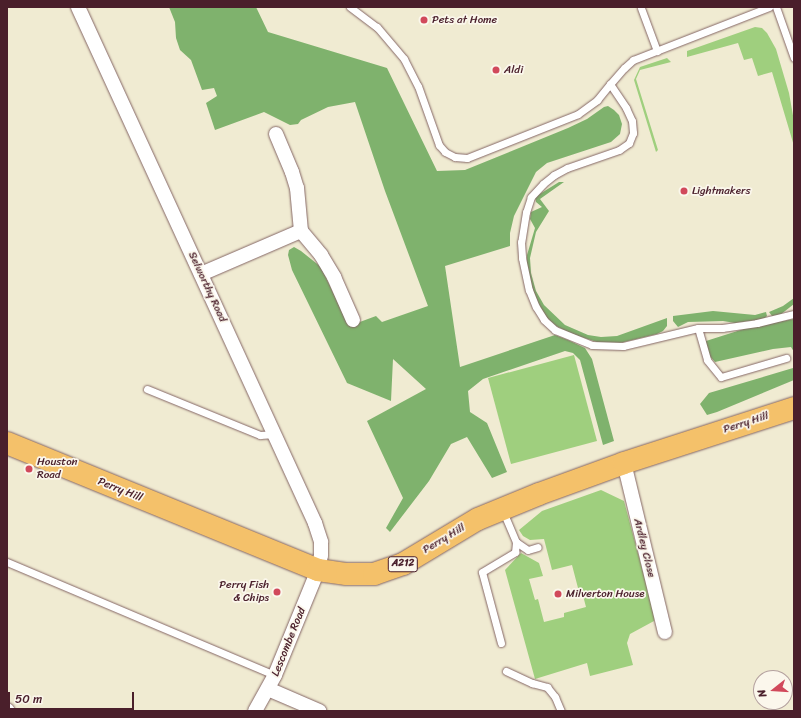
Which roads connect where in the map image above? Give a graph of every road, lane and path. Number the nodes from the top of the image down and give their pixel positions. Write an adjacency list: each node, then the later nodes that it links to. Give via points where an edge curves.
1 (78, 7): 11 (street, Selworthy Road)
2 (350, 7): 8 (lane, via 377,27 404,59 418,86 439,145 455,157 467,158 578,114 597,100)
3 (769, 7): 6 (lane)
4 (776, 7): 7 (lane)
5 (641, 8): 6 (lane)
6 (657, 51): 8 (lane, via 633,60)
7 (794, 58)
8 (610, 84): 14 (lane, via 626,108 632,122 633,133 629,143 619,150 567,168 554,175 531,197 521,242 528,290 544,320 555,330 592,345 623,346)
9 (276, 134): 10 (street, via 297,188)
10 (301, 231): 11 (street); 13 (street, via 321,255 334,277)
11 (201, 274): 18 (street, Selworthy Road)
12 (794, 314): 14 (lane, via 757,323 722,328)
13 (353, 320)
14 (698, 328): 15 (lane, via 707,360 721,377)
15 (786, 358)
16 (147, 389): 18 (lane, via 260,435)
17 (794, 408): 20 (main road, Perry Hill / A212)
18 (275, 434): 25 (street, Selworthy Road, via 315,522 321,542)
19 (7, 443): 25 (main road, Perry Hill / A212)
20 (624, 463): 21 (main road, Perry Hill / A212); 26 (street, Ardley Close)
21 (501, 510): 22 (lane); 25 (main road, Perry Hill / A212, via 478,519 403,564 374,574)
22 (516, 542): 23 (lane, via 528,550); 27 (lane, via 515,552 482,572)
23 (538, 547)
24 (7, 562): 29 (lane)
25 (318, 570): 29 (street, Lescombe Road)
26 (665, 632)
27 (501, 643)
28 (506, 671): 33 (lane, via 547,688 556,697)
29 (275, 676): 30 (street, Lescombe Road)
30 (268, 689): 31 (street, Lescombe Road); 32 (street)
31 (255, 711)
32 (319, 711)
33 (561, 711)

